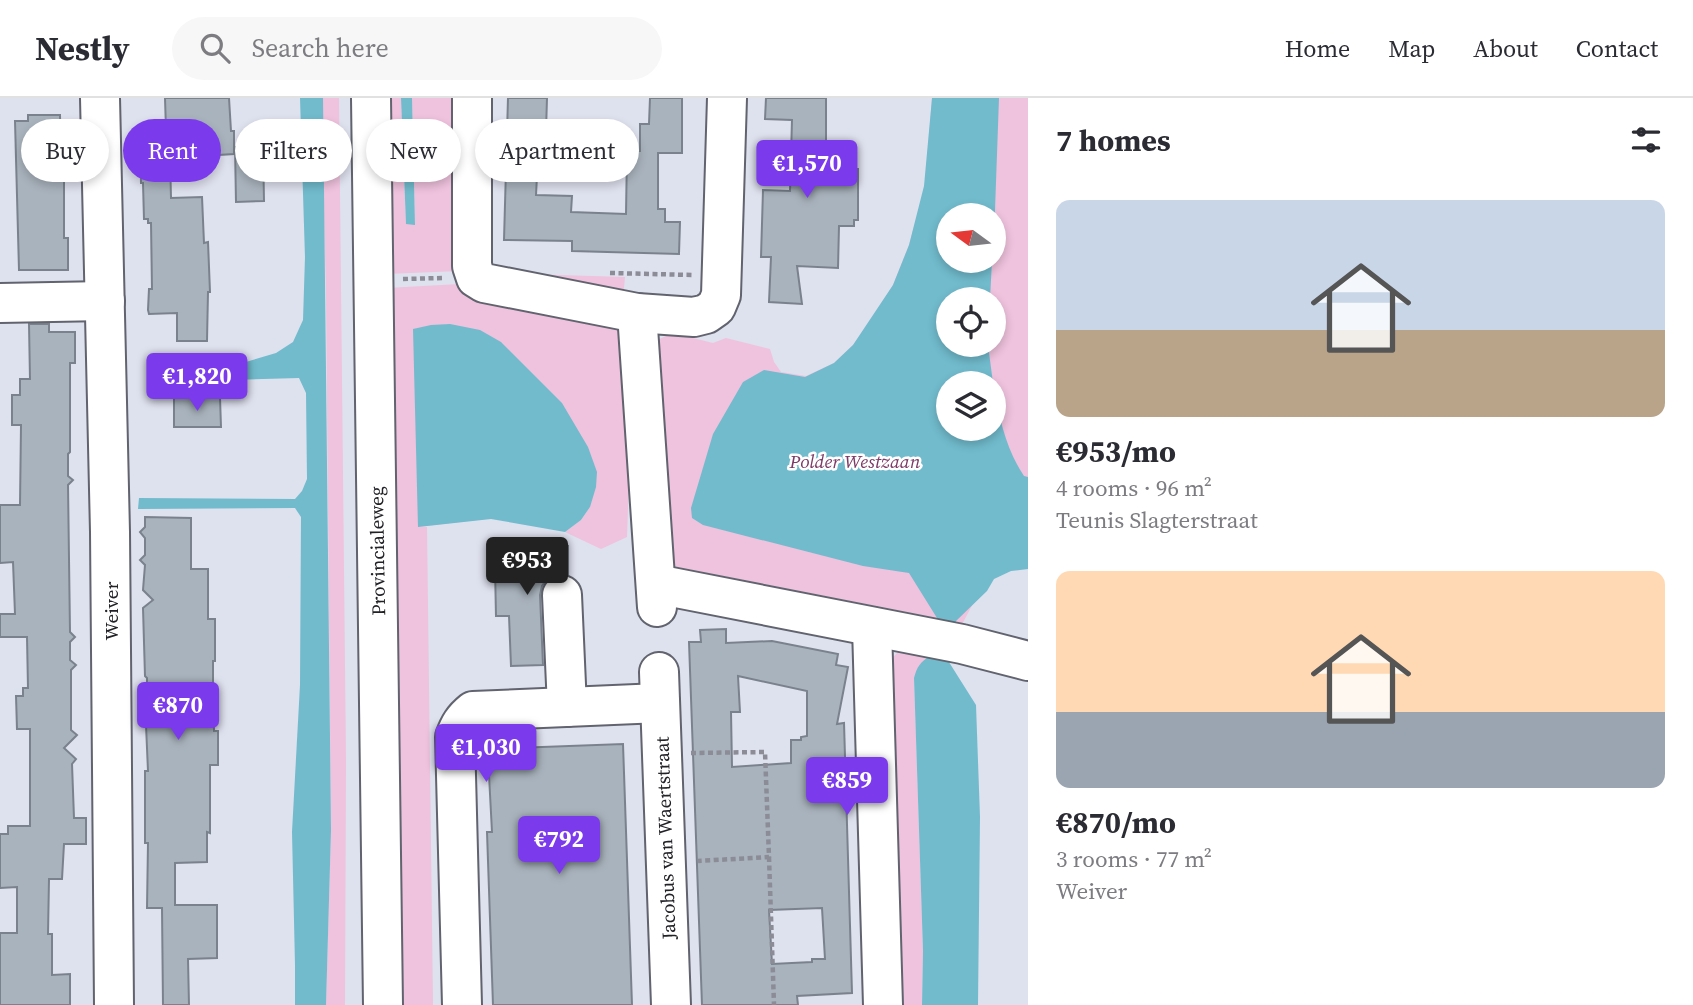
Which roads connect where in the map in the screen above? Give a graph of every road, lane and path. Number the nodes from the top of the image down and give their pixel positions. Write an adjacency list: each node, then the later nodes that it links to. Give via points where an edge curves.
1 (100, 98): 7 (street, Weiver)
2 (371, 98): 6 (street, Provincialeweg)
3 (472, 98): 5 (street, via 472,266)
4 (727, 98): 9 (street, via 722,295 716,307 694,317)
5 (476, 278): 6 (path); 9 (street)
6 (374, 280): 18 (street, Provincialeweg)
7 (106, 301): 8 (street); 17 (street, Weiver)
8 (0, 303)
9 (637, 313): 11 (street, via 656,595)
10 (562, 595): 13 (street)
11 (872, 628): 12 (street); 22 (street)
12 (1028, 661)
13 (567, 707): 16 (street, Jacobus van Waertstraat, via 659,688); 19 (street, via 473,711 455,737)
14 (688, 754): 15 (path, via 765,752)
15 (769, 857): 16 (path); 21 (path)
16 (666, 862): 20 (street, Jacobus van Waertstraat)
17 (114, 1005)
18 (383, 1005)
19 (462, 1005)
20 (671, 1005)
21 (774, 1005)
22 (883, 1005)

